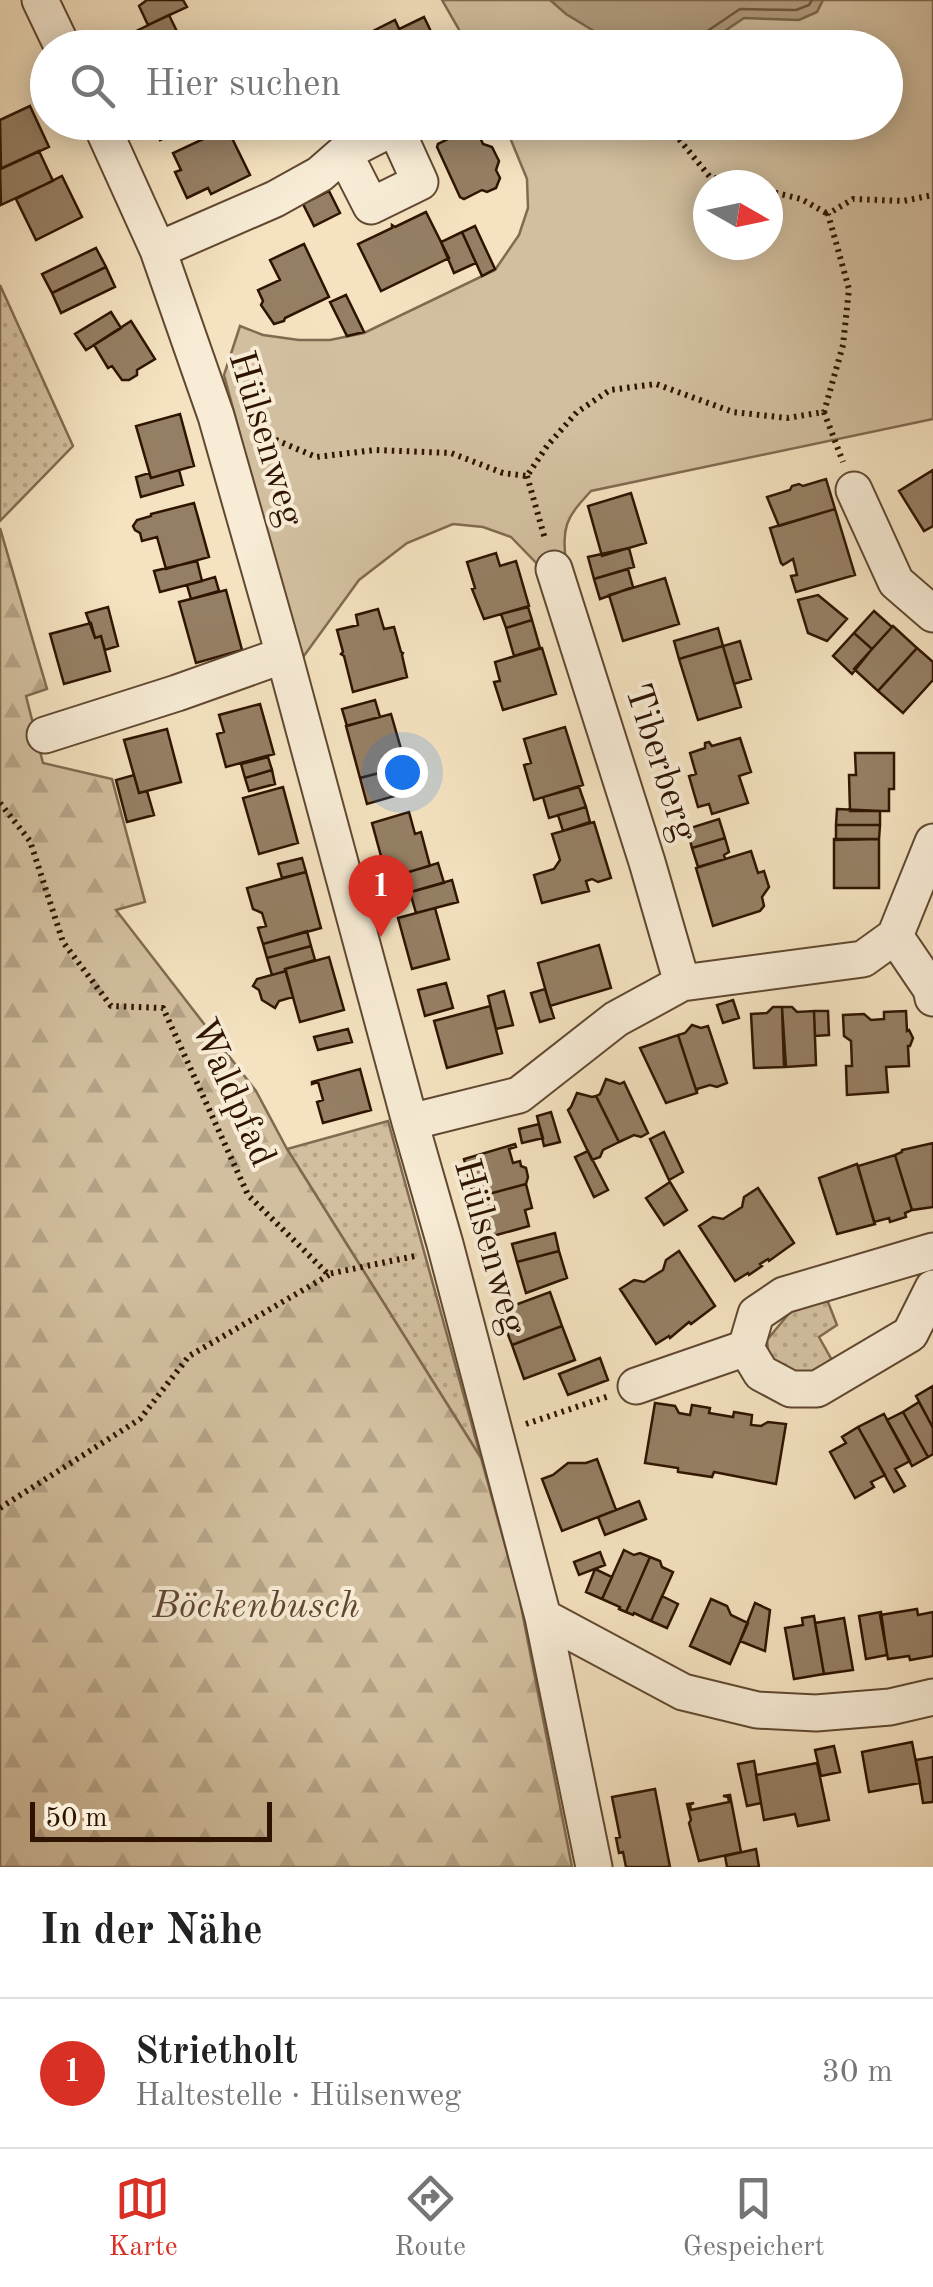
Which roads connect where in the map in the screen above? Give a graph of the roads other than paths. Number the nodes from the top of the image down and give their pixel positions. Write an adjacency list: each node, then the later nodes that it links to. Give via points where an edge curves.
1 (40, 0): 2 (street)
2 (54, 30)
3 (108, 140): 5 (street, Hülsenweg)
4 (344, 153): 5 (street, via 275,200)
5 (158, 250): 9 (street, Hülsenweg, via 216,416)
6 (854, 490): 8 (street, via 896,582)
7 (554, 569): 13 (street, Tiberberg)
8 (933, 614)
9 (284, 655): 10 (street); 15 (street, Hülsenweg)
10 (44, 735)
11 (933, 842): 12 (street)
12 (895, 936): 13 (street, via 863,958); 14 (street)
13 (682, 983): 15 (street, via 616,1019 519,1095)
14 (933, 998)
15 (410, 1122): 20 (street, Hülsenweg)
16 (933, 1251): 18 (street, via 784,1295 756,1314)
17 (933, 1288): 18 (street, via 910,1334 817,1389 791,1389 761,1374)
18 (746, 1348): 19 (street)
19 (636, 1386)
20 (543, 1618): 21 (street, via 683,1692 757,1710 816,1714); 22 (street, Hülsenweg)
21 (933, 1697)
22 (594, 1867)

